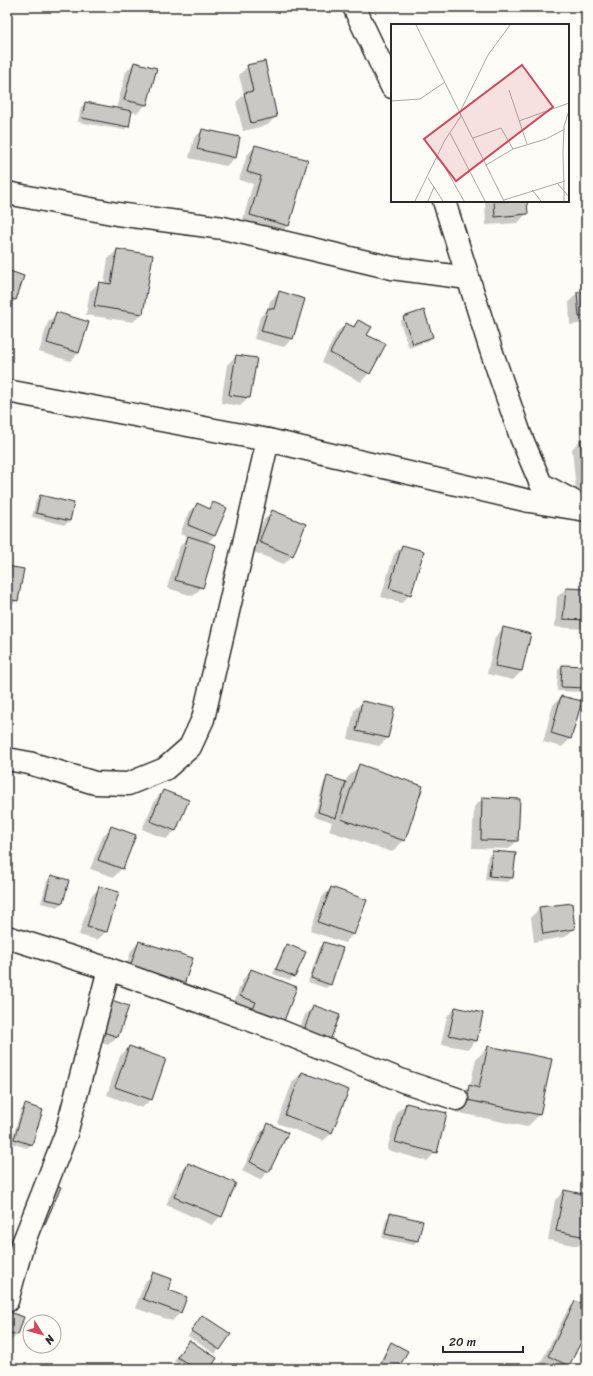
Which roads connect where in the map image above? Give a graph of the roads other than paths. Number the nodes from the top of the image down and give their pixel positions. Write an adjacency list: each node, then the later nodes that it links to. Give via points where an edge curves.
1 (354, 7): 2 (street)
2 (391, 85)
3 (7, 193): 5 (street, via 117,214 223,228 392,268)
4 (444, 202): 5 (street)
5 (468, 278): 8 (street, via 521,437 541,484)
6 (7, 391): 7 (street)
7 (268, 440): 8 (street, via 529,501); 9 (street, via 203,719 190,747 165,769 128,784 95,783)
8 (586, 509)
9 (7, 758)
10 (7, 937): 11 (street)
11 (108, 969): 12 (street, via 270,1027 403,1081); 13 (street, via 66,1134 22,1246)
12 (457, 1099)
13 (7, 1301)

